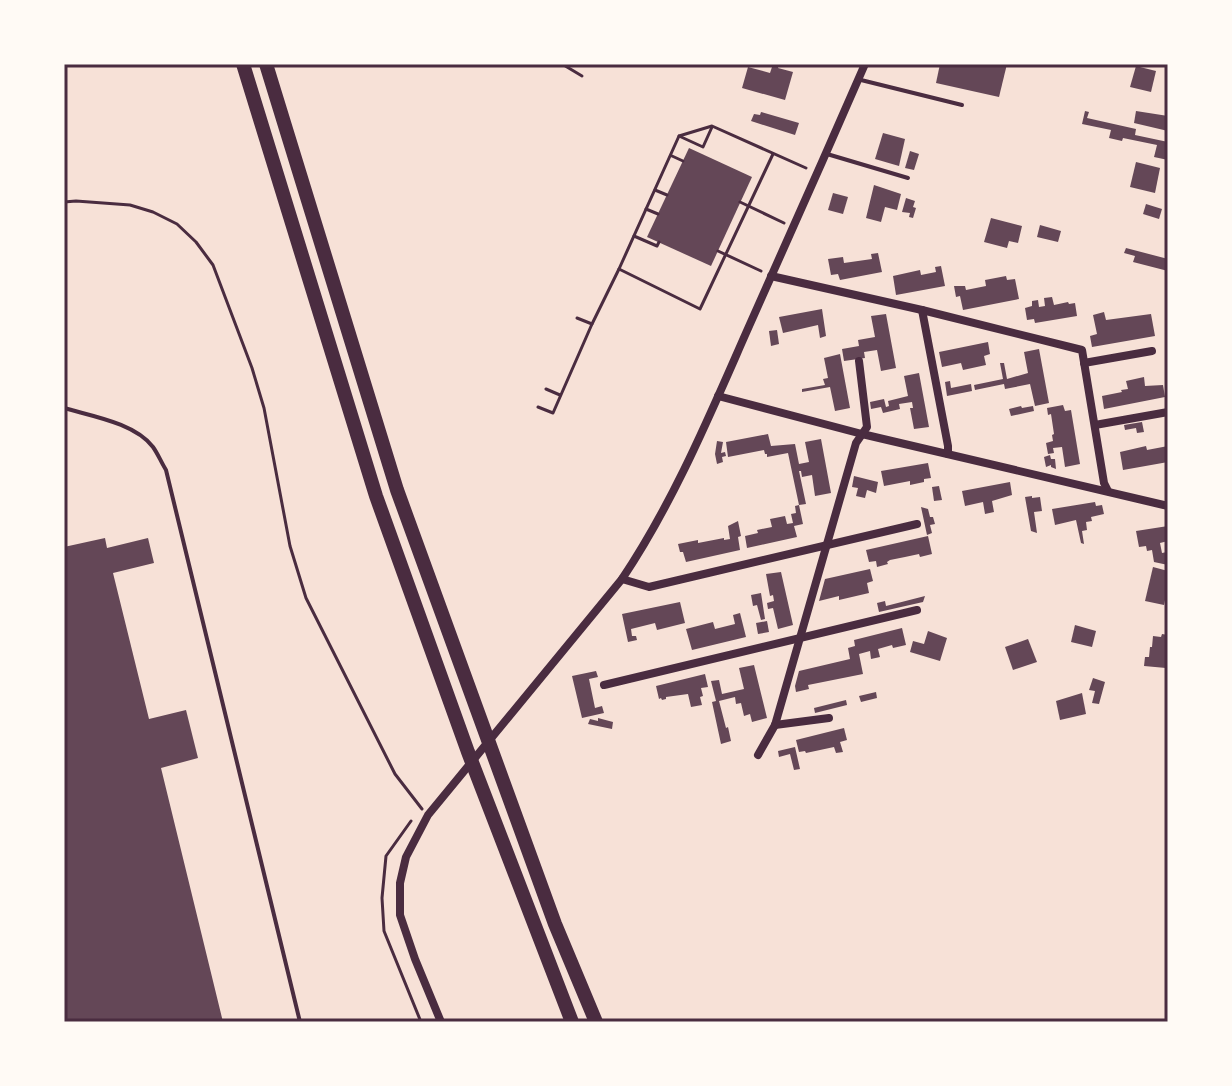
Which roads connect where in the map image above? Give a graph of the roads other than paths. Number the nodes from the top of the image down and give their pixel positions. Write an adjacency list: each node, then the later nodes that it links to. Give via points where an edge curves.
1 (243, 64): 32 (highway, via 376,496)
2 (266, 64): 33 (highway, via 397,490 555,924)
3 (865, 64): 4 (street)
4 (858, 80): 5 (lane); 6 (street)
5 (962, 105)
6 (827, 154): 7 (lane); 8 (street)
7 (908, 178)
8 (771, 276): 9 (street); 13 (street)
9 (922, 310): 12 (street, via 1082,350); 18 (street)
10 (1152, 351): 12 (street)
11 (859, 361): 17 (street, via 867,427)
12 (1084, 363): 16 (street)
13 (718, 396): 17 (street); 23 (street, via 660,516)
14 (64, 408): 30 (lane, via 139,433 166,470)
15 (1168, 412): 16 (street)
16 (1095, 425): 19 (street)
17 (862, 434): 18 (street); 22 (street)
18 (948, 454): 19 (street)
19 (1108, 491): 20 (street)
20 (1168, 506)
21 (917, 524): 22 (street)
22 (827, 545): 23 (street, via 649,587); 25 (street)
23 (622, 579): 31 (street, via 428,815 406,857 400,915)
24 (917, 610): 25 (street)
25 (799, 639): 26 (street); 28 (street)
26 (604, 685)
27 (829, 718): 28 (street)
28 (775, 725): 29 (street)
29 (758, 755)
30 (300, 1022)
31 (441, 1022)
32 (572, 1022)
33 (596, 1022)

